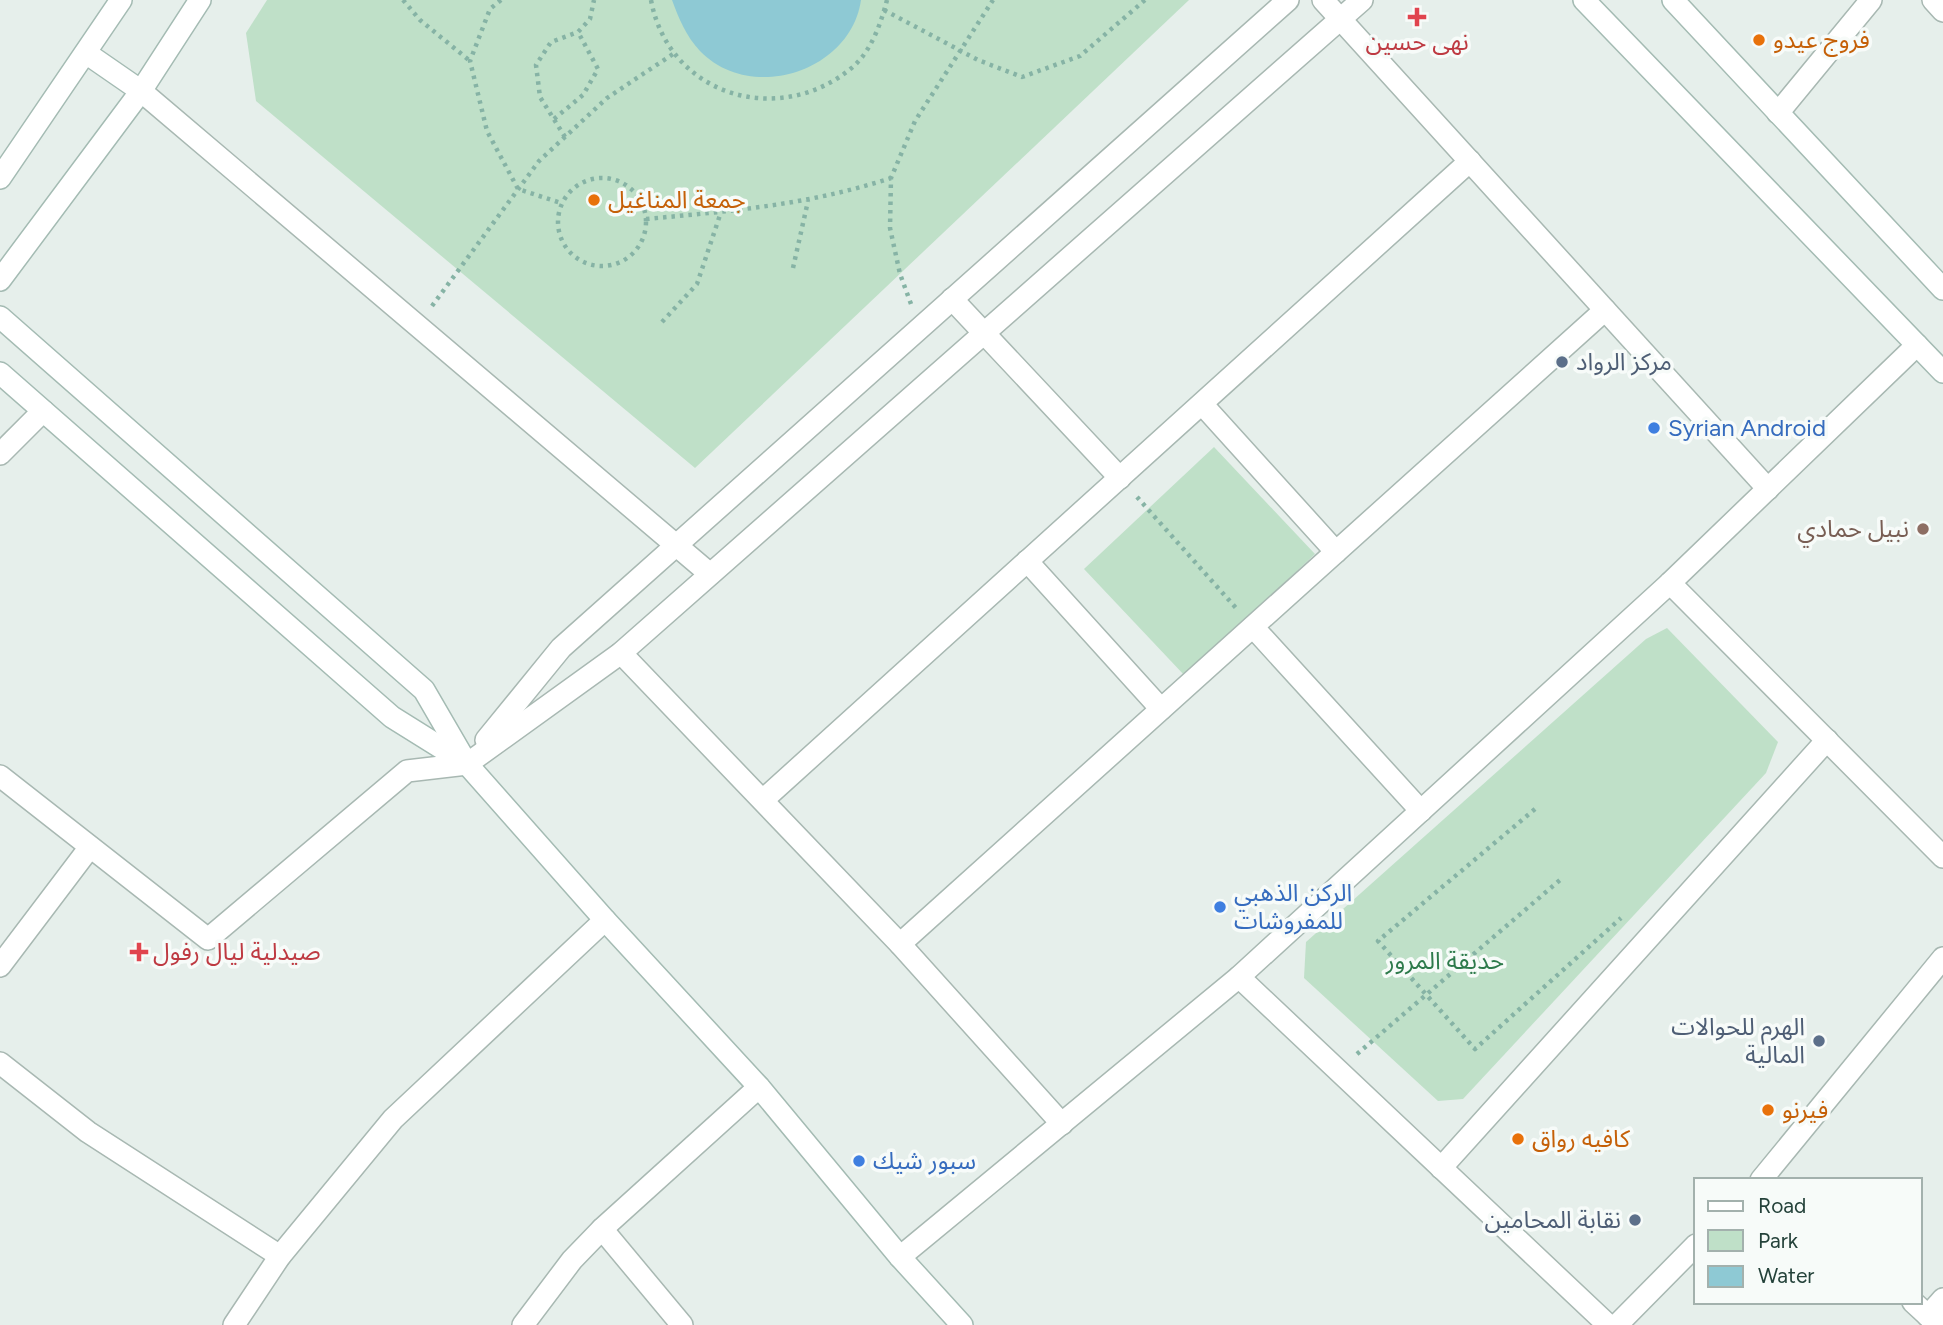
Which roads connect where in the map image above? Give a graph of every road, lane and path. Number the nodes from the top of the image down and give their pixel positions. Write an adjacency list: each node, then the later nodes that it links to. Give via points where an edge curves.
1 (121, 0): 22 (street)
2 (200, 0): 25 (street)
3 (404, 0): 24 (path, via 420,20)
4 (501, 0): 24 (path, via 490,9)
5 (594, 0): 20 (path, via 590,19)
6 (651, 0): 23 (path, via 655,20)
7 (887, 0): 17 (path)
8 (993, 0): 21 (path)
9 (1145, 0): 21 (path, via 1080,56 1022,77)
10 (1288, 0): 40 (street)
11 (1323, 0): 19 (street)
12 (1362, 0): 19 (street)
13 (1584, 0): 47 (street)
14 (1673, 0): 26 (street)
15 (1871, 0): 26 (street)
16 (1933, 0): 18 (street)
17 (884, 10): 21 (path); 23 (path, via 879,30 856,64 821,89 781,100 740,97 702,80)
18 (1943, 11)
19 (1341, 19): 29 (street); 46 (street)
20 (578, 32): 27 (path, via 598,69 583,95); 27 (path, via 551,42 536,65 540,97)
21 (960, 51): 31 (path, via 915,121)
22 (86, 53): 25 (street); 30 (street)
23 (673, 54): 28 (path, via 607,98)
24 (470, 61): 32 (path, via 487,131)
25 (141, 91): 38 (street); 44 (street)
26 (1778, 113): 39 (street)
27 (554, 119): 28 (path)
28 (565, 137): 32 (path)
29 (1470, 161): 41 (street); 50 (street)
30 (0, 178)
31 (891, 178): 33 (path); 45 (path, via 890,228 900,274)
32 (518, 189): 34 (path); 44 (path)
33 (808, 200): 35 (path); 37 (path)
34 (561, 203): 36 (path, via 581,182 610,178 635,193); 36 (path, via 557,218 564,246 574,257 601,267 629,258 645,234)
35 (721, 212): 36 (path); 43 (path, via 697,284)
36 (646, 219)
37 (793, 268)
38 (0, 280)
39 (1943, 289)
40 (952, 299): 45 (street); 46 (street)
41 (1605, 310): 54 (street); 56 (street)
42 (0, 317): 64 (street, via 424,690)
43 (662, 321)
44 (417, 326): 55 (street)
45 (920, 328): 55 (street)
46 (985, 332): 53 (street); 58 (street)
47 (1917, 345): 48 (street); 54 (street)
48 (1943, 372)
49 (0, 373): 51 (street)
50 (1202, 404): 53 (street); 56 (street)
51 (43, 411): 52 (street); 64 (street, via 392,717)
52 (0, 454)
53 (1120, 478): 57 (street); 60 (path)
54 (1768, 489): 59 (street)
55 (677, 546): 58 (street); 64 (street, via 561,648)
56 (1336, 552): 60 (street)
57 (1027, 561): 62 (street); 66 (street)
58 (710, 574): 61 (street)
59 (1670, 583): 63 (street); 68 (street)
60 (1253, 627): 62 (street); 68 (street)
61 (621, 653): 64 (street); 66 (street)
62 (1161, 709): 74 (street)
63 (1827, 740): 70 (street); 83 (street)
64 (467, 764): 69 (street, via 407,771 208,939); 73 (street)
65 (0, 776): 69 (street)
66 (763, 800): 74 (street)
67 (1535, 808): 78 (path, via 1378,941)
68 (1421, 811): 77 (street)
69 (90, 847): 76 (street)
70 (1943, 857)
71 (1560, 880): 78 (path)
72 (1621, 918): 78 (path, via 1475,1049)
73 (605, 920): 81 (street); 87 (street, via 393,1119)
74 (900, 944): 82 (street)
75 (1943, 958): 84 (street)
76 (0, 966)
77 (1239, 977): 80 (street); 82 (street)
78 (1427, 994): 80 (path)
79 (0, 1063): 87 (street, via 88,1132)
80 (1338, 1070): 83 (street)
81 (759, 1087): 85 (street); 88 (street)
82 (1062, 1124): 88 (street)
83 (1441, 1168): 95 (street)
84 (1764, 1178)
85 (602, 1229): 92 (street); 93 (street)
86 (1694, 1247): 96 (street)
87 (280, 1256): 91 (street)
88 (900, 1257): 94 (street)
89 (1943, 1299): 90 (street)
90 (1926, 1314)
91 (234, 1325)
92 (523, 1325)
93 (682, 1325)
94 (962, 1325)
95 (1608, 1325)
96 (1617, 1325)

